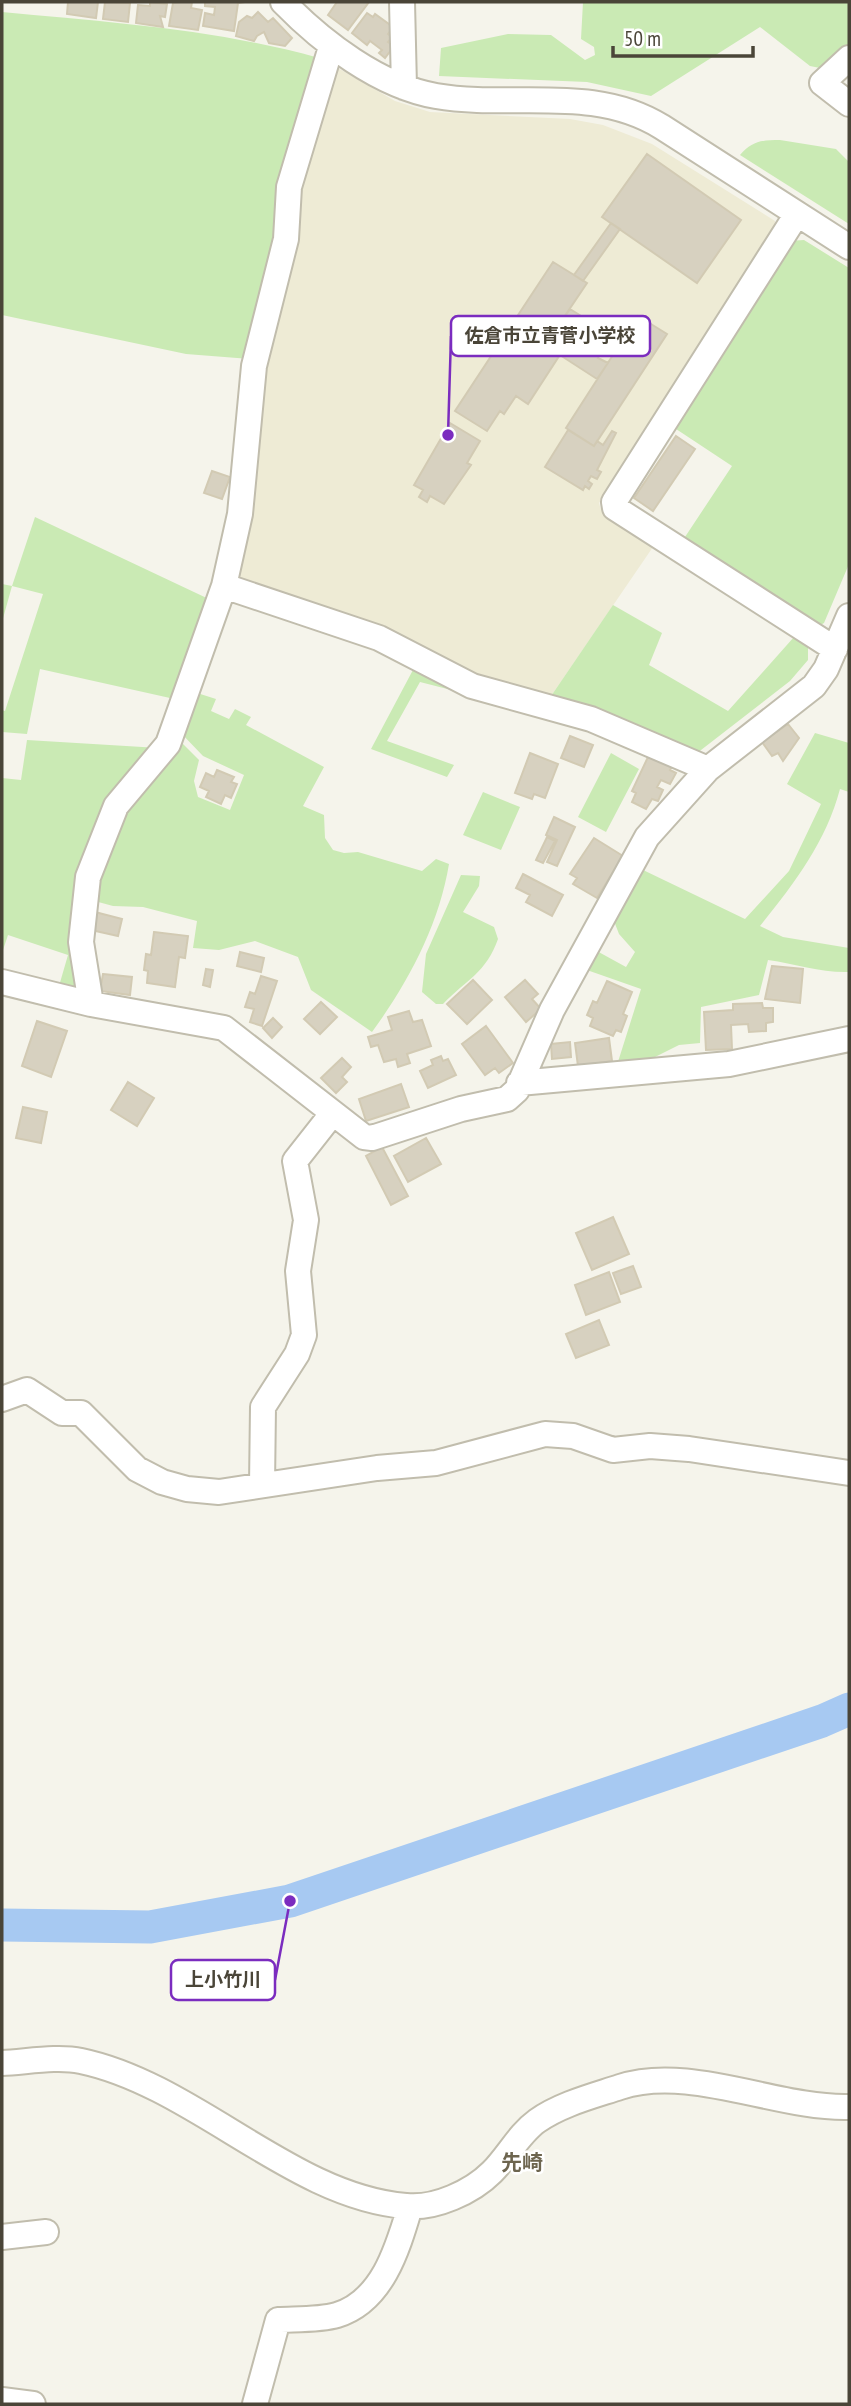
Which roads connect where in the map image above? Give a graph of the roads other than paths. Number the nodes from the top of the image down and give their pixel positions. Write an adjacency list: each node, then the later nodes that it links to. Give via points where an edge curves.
1 (283, 2): 3 (street)
2 (402, 2): 5 (street)
3 (331, 47): 5 (street); 9 (street, via 289,187 286,239 254,366 240,514)
4 (849, 58): 6 (street, via 822,83)
5 (404, 87): 7 (street, via 457,98 587,101 627,111 657,124)
6 (849, 104)
7 (797, 214): 8 (street); 11 (street, via 614,502 615,508)
8 (849, 247)
9 (224, 586): 12 (street, via 379,638 472,687 591,719); 14 (street, via 168,744 116,806 92,860 81,942)
10 (849, 616): 11 (street)
11 (837, 664): 12 (street)
12 (708, 769): 16 (street, via 647,837 552,1010)
13 (2, 982): 14 (street)
14 (92, 1004): 17 (street, via 232,1031)
15 (849, 1039): 16 (street, via 729,1064)
16 (519, 1083): 17 (street, via 506,1099 372,1138 357,1135)
17 (332, 1114): 20 (street, via 295,1161 306,1220 298,1271 304,1335 263,1407)
18 (2, 1399): 20 (street, via 27,1390 62,1413 81,1413 137,1469 162,1482 219,1492)
19 (849, 1473): 20 (street, via 688,1448 612,1450 573,1436 545,1434 436,1463)
20 (262, 1485)
21 (2, 2063): 23 (street, via 78,2060 108,2069 152,2087 335,2190)
22 (849, 2107): 23 (street, via 817,2107 741,2090 653,2080 624,2085 558,2108 536,2121 491,2173 461,2194)
23 (410, 2207): 28 (street, via 381,2282 364,2297 338,2315 278,2320)
24 (46, 2232): 25 (street)
25 (2, 2237)
26 (2, 2400): 27 (street)
27 (33, 2404)
28 (255, 2404)

